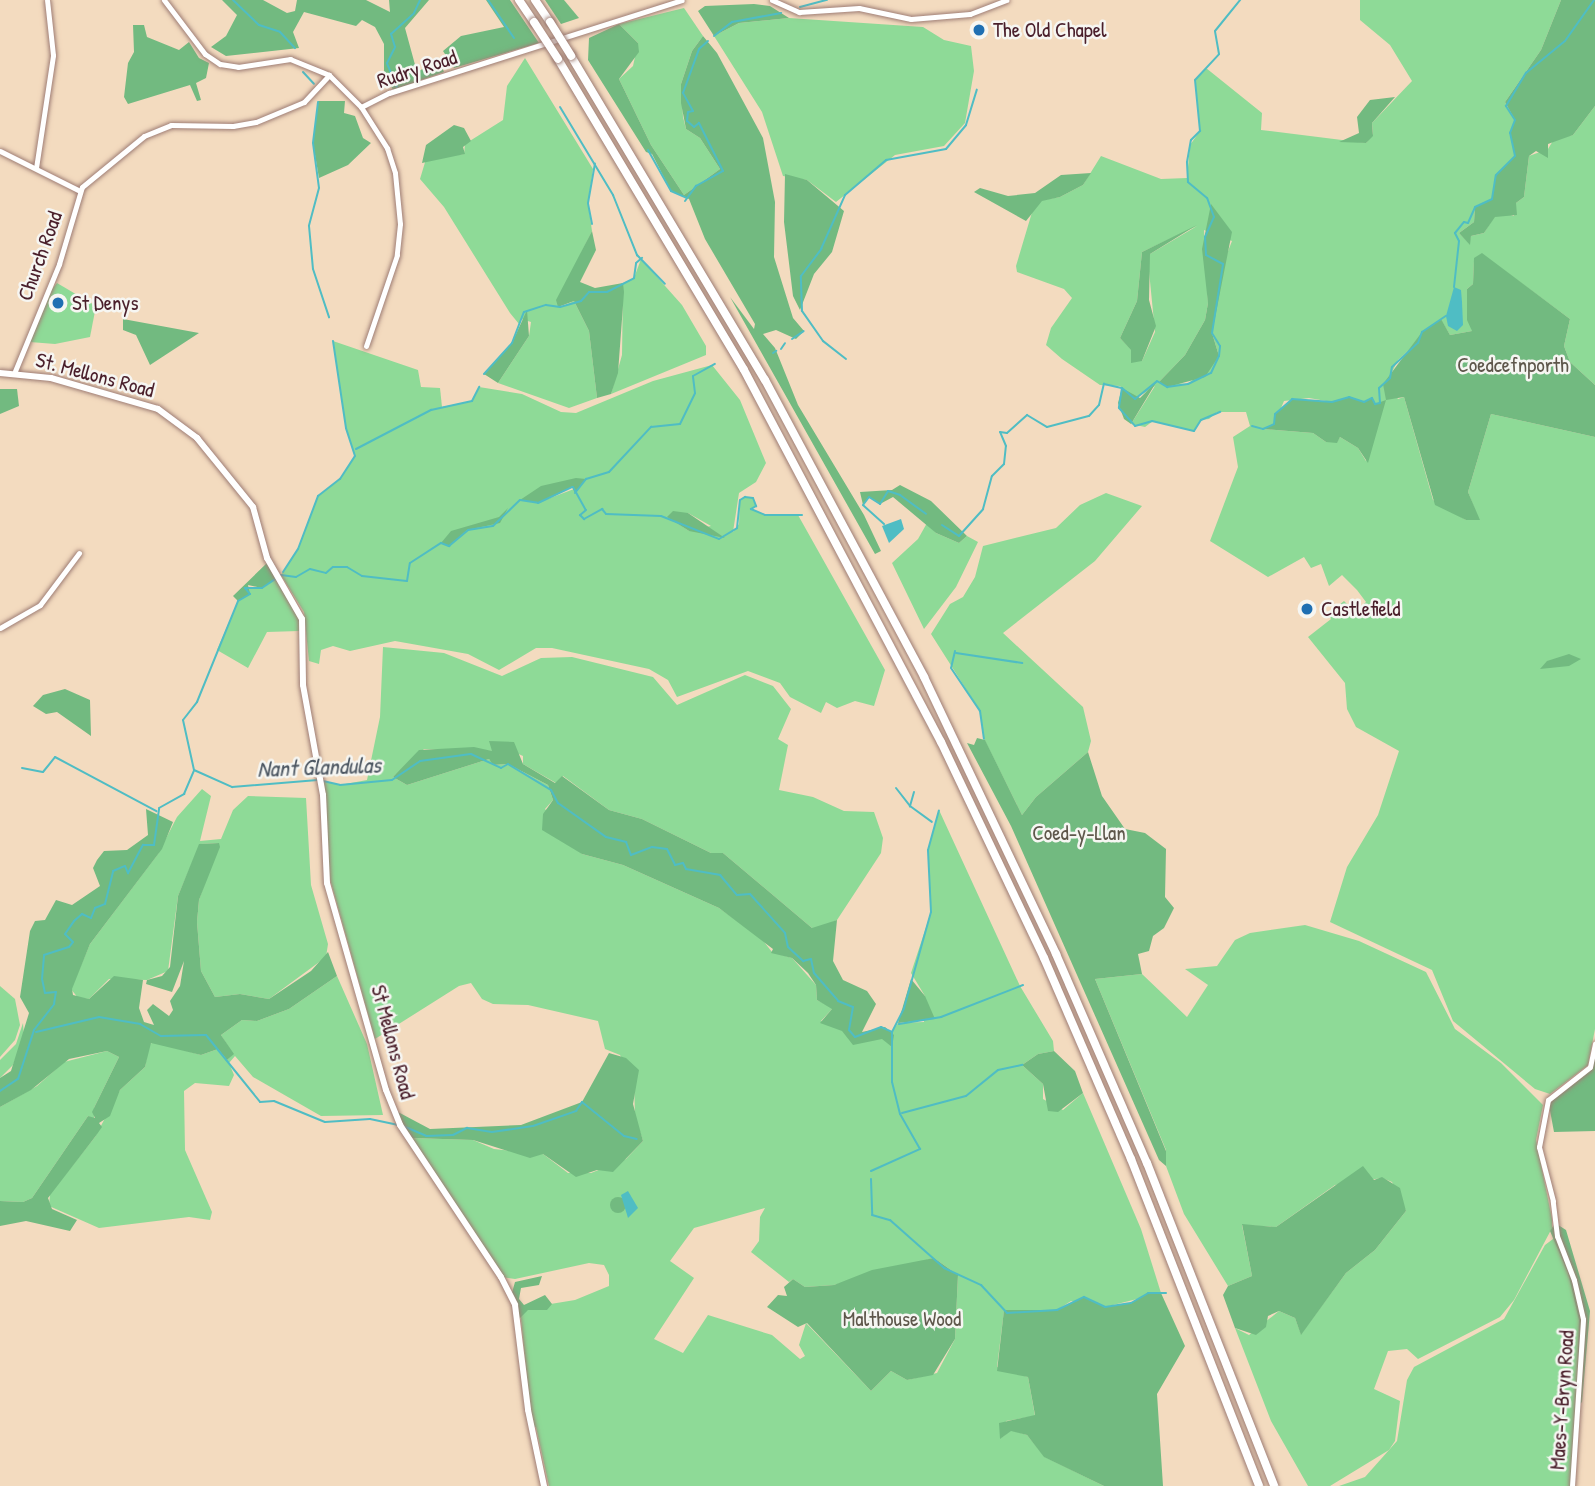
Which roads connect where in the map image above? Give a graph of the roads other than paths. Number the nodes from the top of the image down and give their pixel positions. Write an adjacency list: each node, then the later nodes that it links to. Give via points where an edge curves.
1 (47, 0): 11 (street, via 53,55)
2 (164, 0): 8 (street, via 205,54 220,64 237,67 290,60)
3 (519, 0): 21 (highway, bridge, via 744,370 941,742 1116,1123)
4 (536, 0): 22 (highway, bridge, via 759,369 930,690 1056,954 1147,1163)
5 (682, 0): 9 (street, Rudry Road, via 388,93)
6 (772, 0): 7 (street, via 799,12 859,8 911,19 970,14)
7 (1006, 0)
8 (329, 75): 9 (street, Rudry Road); 12 (street, via 304,102 256,122 159,129 116,155)
9 (361, 107): 13 (street, via 387,148 395,173 400,224 397,255)
10 (0, 151): 11 (street)
11 (36, 168): 12 (street)
12 (79, 191): 14 (street, Church Road, via 57,268)
13 (366, 346)
14 (15, 371): 15 (main road); 17 (main road, St. Mellons Road, via 138,401 179,422 248,499)
15 (0, 373)
16 (79, 554): 18 (street, via 40,605)
17 (282, 582): 20 (main road, St Mellons Road, via 302,619 303,685 323,795 324,863 335,916 393,1111 506,1284 515,1305 522,1331 526,1399)
18 (0, 628)
19 (1595, 1044): 23 (street, Maes-Y-Bryn Road, via 1590,1067 1548,1100 1539,1147 1553,1201 1556,1236 1574,1280 1583,1319)
20 (544, 1486)
21 (1259, 1486)
22 (1273, 1486)
23 (1572, 1486)

